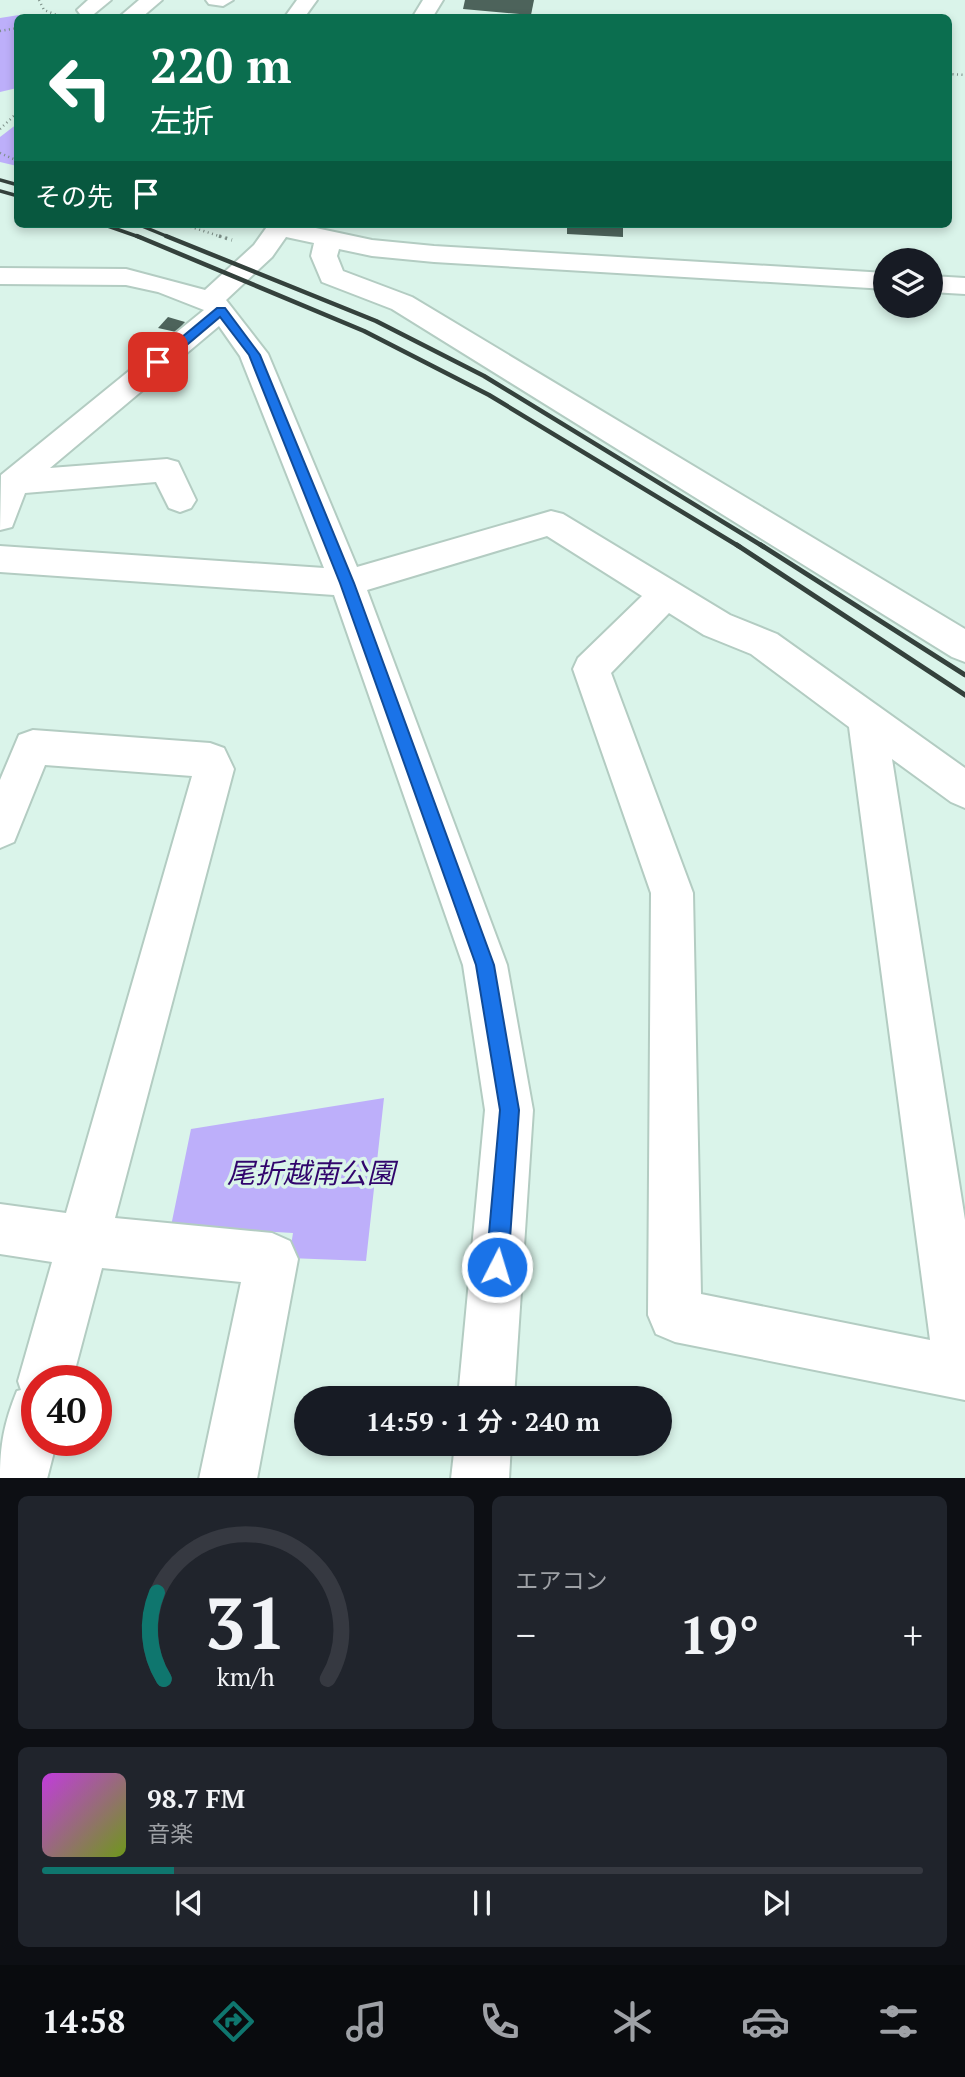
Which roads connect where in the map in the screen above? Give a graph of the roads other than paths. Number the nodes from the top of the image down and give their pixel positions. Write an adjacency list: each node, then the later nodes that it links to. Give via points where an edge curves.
1 (152, 0): 4 (street)
2 (216, 0): 3 (street)
3 (223, 0)
4 (133, 14)
5 (280, 228): 12 (street)
6 (290, 228): 7 (street)
7 (328, 237): 9 (street, via 372,248 434,254); 19 (street, via 324,256 331,276 402,303)
8 (0, 276): 12 (street, via 126,277 166,286)
9 (873, 280)
10 (943, 285): 11 (street)
11 (965, 286)
12 (215, 306): 13 (street); 17 (street, via 254,355)
13 (12, 483): 14 (street, via 166,461); 15 (street)
14 (180, 500)
15 (0, 518)
16 (0, 559): 17 (street)
17 (347, 583): 18 (street, via 551,523); 27 (street, via 485,965 509,1110)
18 (666, 593): 20 (street, via 717,625 764,645); 28 (street, via 591,669 672,893 676,1315)
19 (965, 647)
20 (867, 719): 22 (street); 28 (street)
21 (17, 752): 23 (street); 25 (street, via 209,760 214,769)
22 (965, 790)
23 (0, 830)
24 (0, 1229): 25 (street)
25 (85, 1241): 26 (street); 32 (street, via 272,1259)
26 (50, 1365)
27 (487, 1386)
28 (963, 1387)
29 (24, 1456): 31 (street)
30 (482, 1456): 33 (street)
31 (18, 1478)
32 (228, 1478)
33 (480, 1478)

